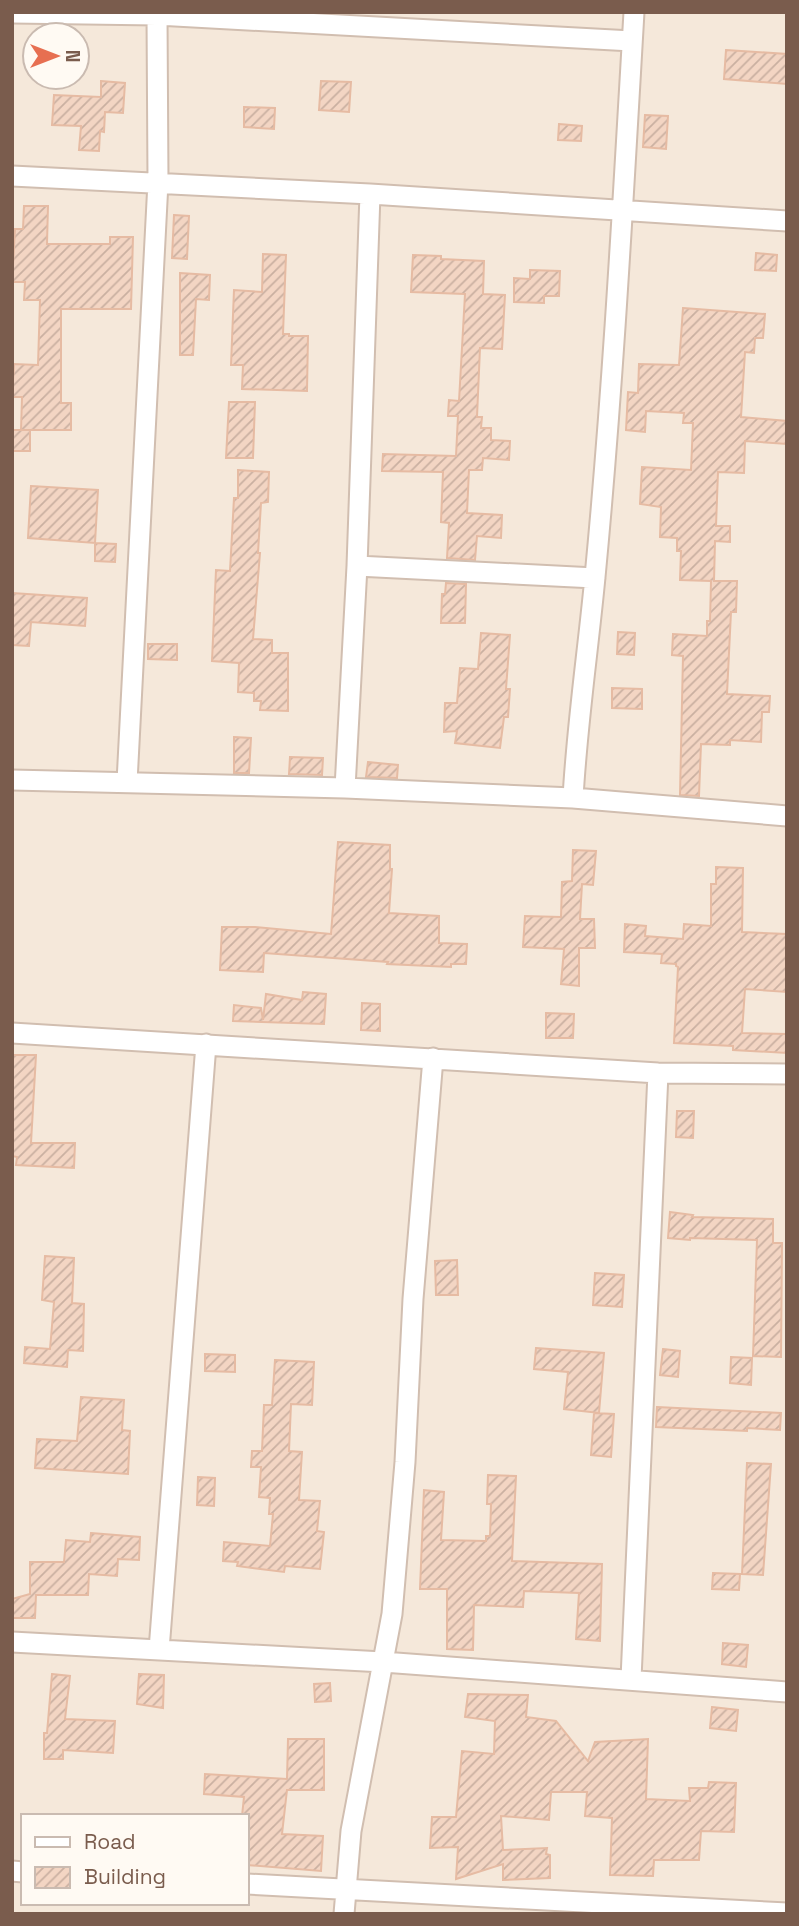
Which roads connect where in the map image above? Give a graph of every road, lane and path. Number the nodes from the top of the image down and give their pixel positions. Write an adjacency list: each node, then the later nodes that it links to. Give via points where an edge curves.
1 (634, 12): 4 (street)
2 (12, 13): 3 (street)
3 (157, 15): 4 (street); 6 (street)
4 (632, 41): 8 (street)
5 (12, 176): 6 (street)
6 (158, 182): 7 (street); 13 (street)
7 (370, 194): 8 (street); 10 (street)
8 (622, 212): 9 (street); 11 (street)
9 (787, 221)
10 (357, 566): 11 (street); 14 (street)
11 (595, 578): 15 (street)
12 (12, 780): 13 (street)
13 (127, 782): 14 (street)
14 (345, 788): 15 (street)
15 (573, 798): 16 (street)
16 (787, 816)
17 (12, 1033): 18 (street)
18 (206, 1044): 19 (street); 23 (street)
19 (433, 1058): 20 (street); 24 (street, via 405,1462)
20 (658, 1073): 21 (street); 25 (street)
21 (787, 1074)
22 (12, 1642): 23 (street)
23 (159, 1650): 24 (street)
24 (383, 1662): 25 (street); 28 (street, via 351,1831)
25 (632, 1679): 26 (street)
26 (787, 1692)
27 (248, 1884): 28 (street)
28 (346, 1890): 29 (street); 30 (street)
29 (787, 1913)
30 (344, 1914)

